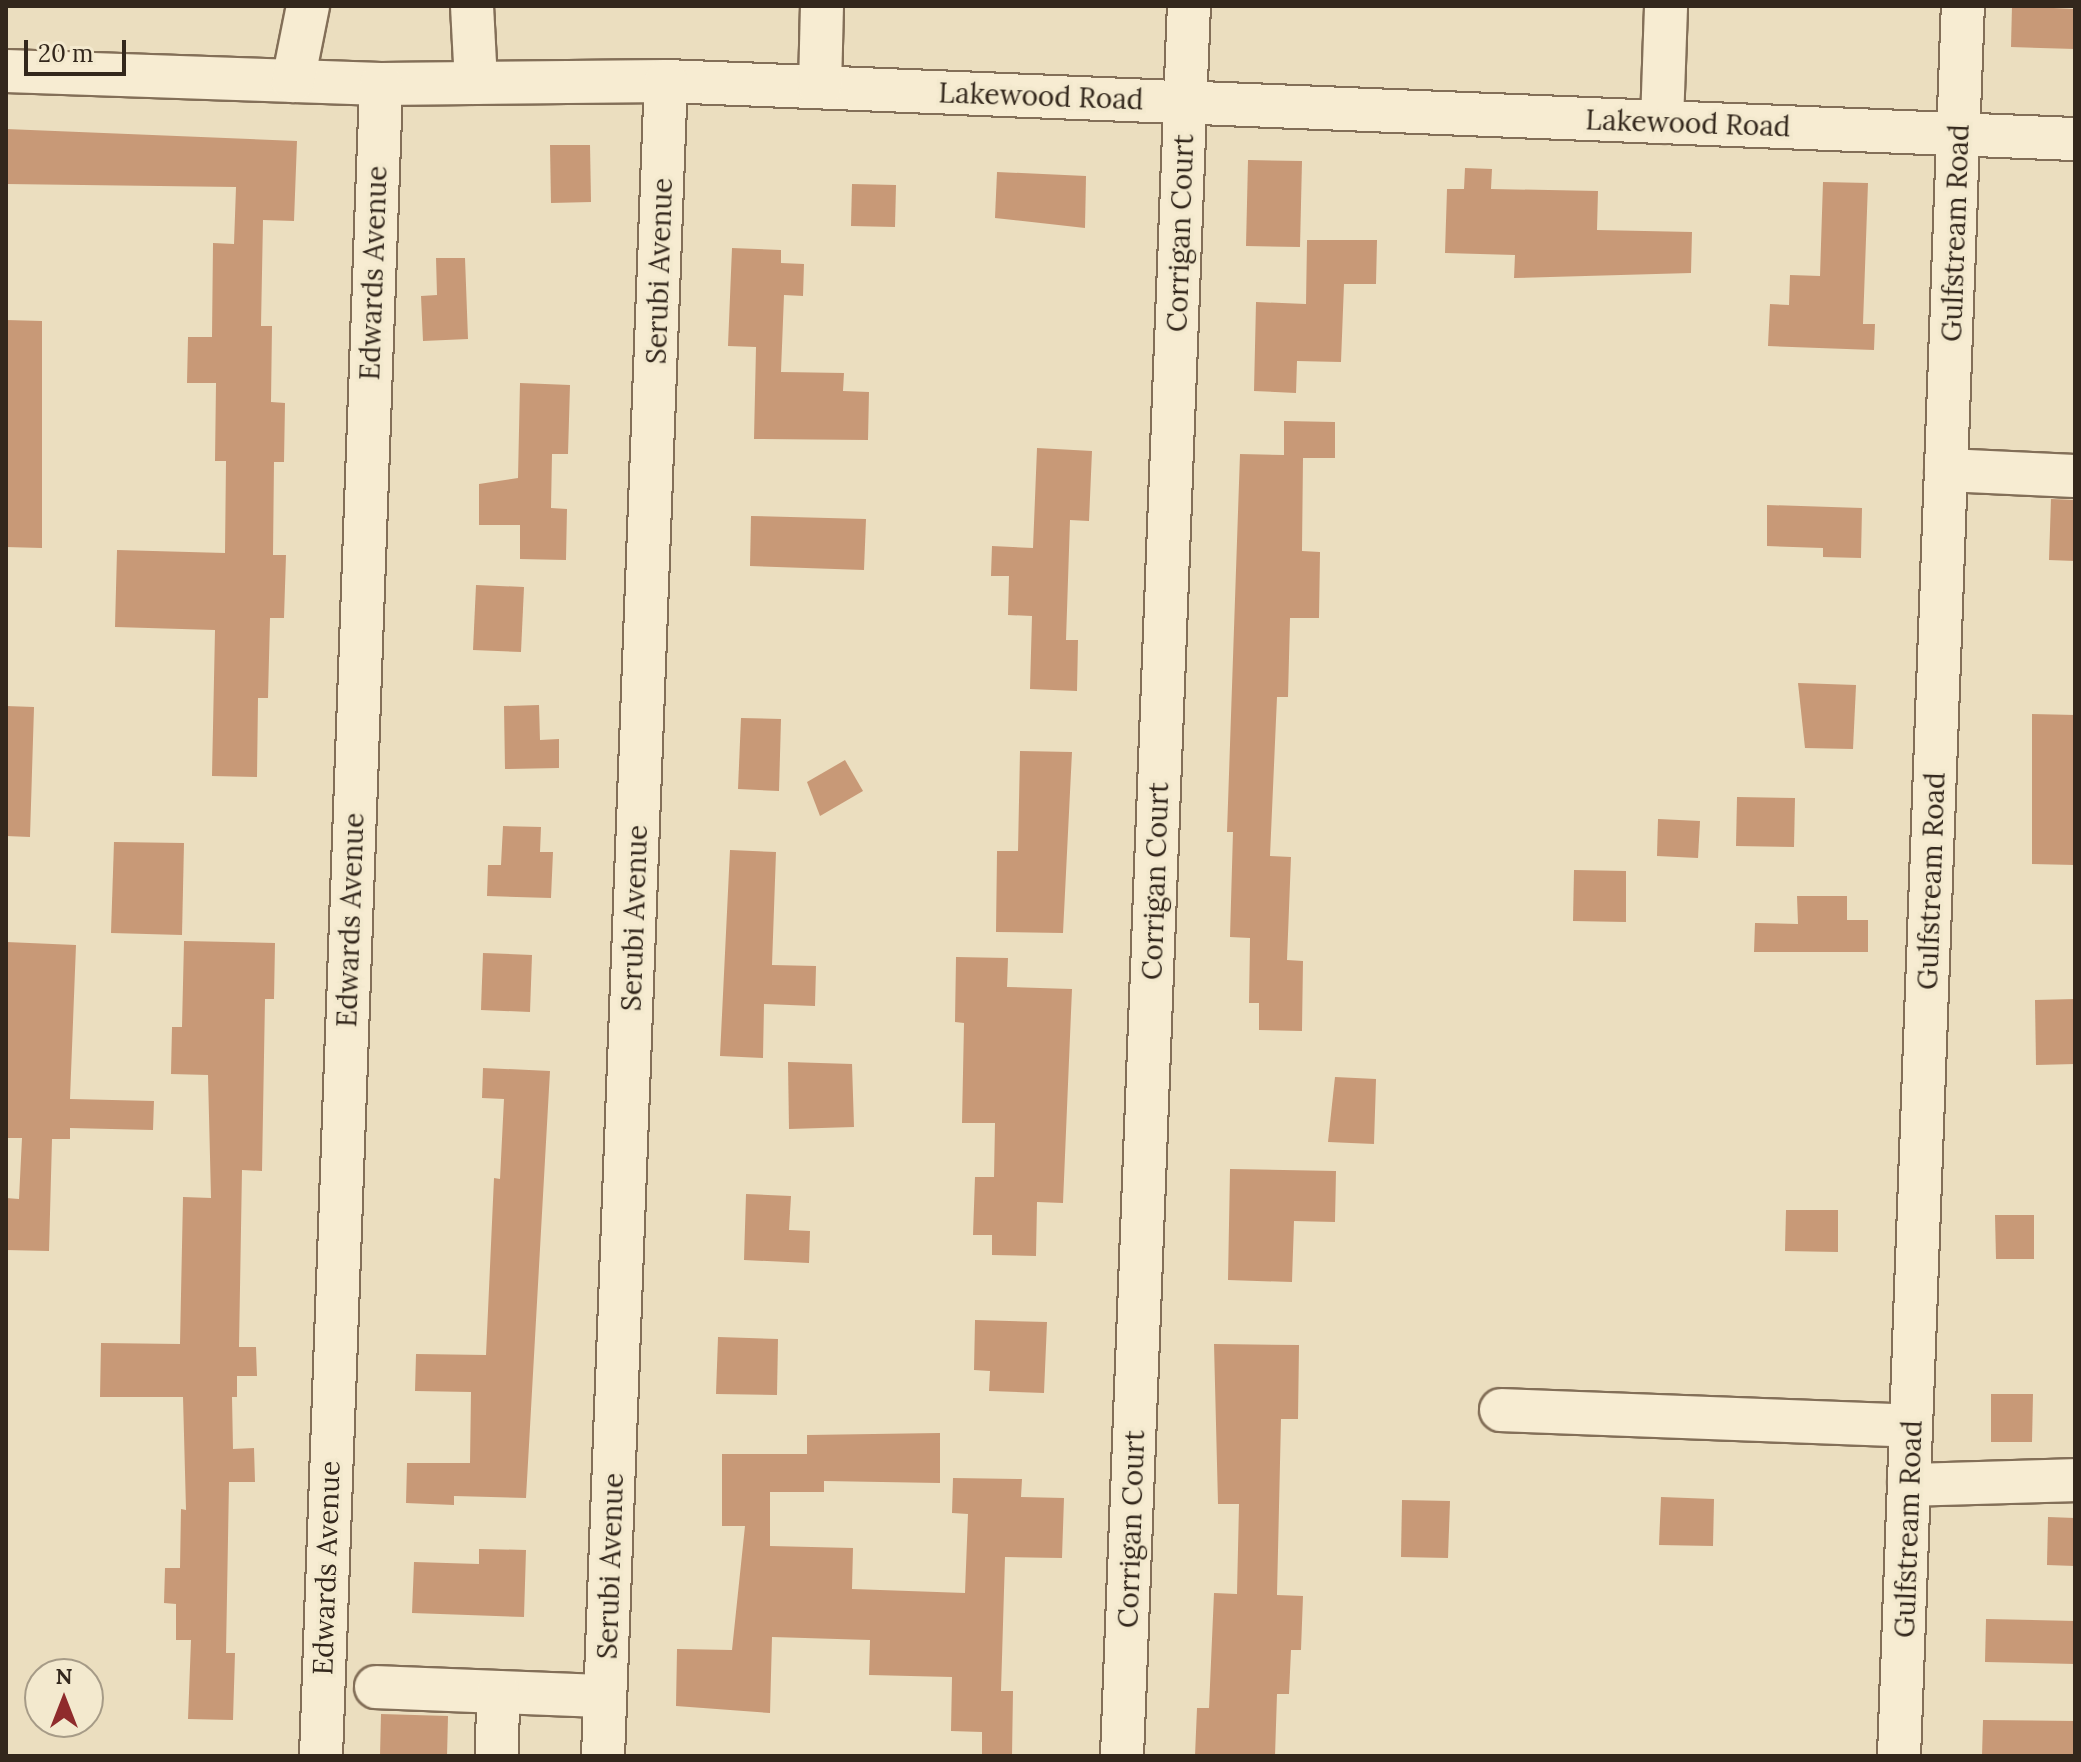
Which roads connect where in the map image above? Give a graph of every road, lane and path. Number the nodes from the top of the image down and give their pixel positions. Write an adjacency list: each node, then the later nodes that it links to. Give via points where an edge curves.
1 (308, 6): 8 (street)
2 (472, 6): 10 (street)
3 (822, 6): 12 (street)
4 (1189, 6): 13 (street, Corrigan Court)
5 (1666, 6): 14 (street)
6 (1963, 6): 15 (street, Gulfstream Road)
7 (6, 71): 8 (street, Lakewood Road)
8 (293, 81): 11 (street, Lakewood Road)
9 (666, 81): 10 (street, Lakewood Road); 12 (street, Lakewood Road); 25 (street, Serubi Avenue)
10 (476, 83): 11 (street, Lakewood Road)
11 (381, 84): 26 (street, Edwards Avenue)
12 (820, 87): 13 (street, Lakewood Road)
13 (1185, 103): 14 (street, Lakewood Road); 29 (street, Corrigan Court)
14 (1662, 122): 15 (street, Lakewood Road)
15 (1958, 134): 16 (street, Lakewood Road); 17 (street, Gulfstream Road)
16 (2075, 139)
17 (1946, 470): 18 (street); 20 (street, Gulfstream Road)
18 (2075, 476)
19 (1501, 1410): 20 (street)
20 (1911, 1426): 22 (street, Gulfstream Road)
21 (2075, 1480): 22 (street)
22 (1909, 1485): 30 (street, Gulfstream Road)
23 (376, 1687): 24 (street)
24 (498, 1692): 25 (street); 27 (street)
25 (605, 1696): 28 (street, Serubi Avenue)
26 (321, 1756)
27 (497, 1756)
28 (603, 1756)
29 (1122, 1756)
30 (1899, 1756)

